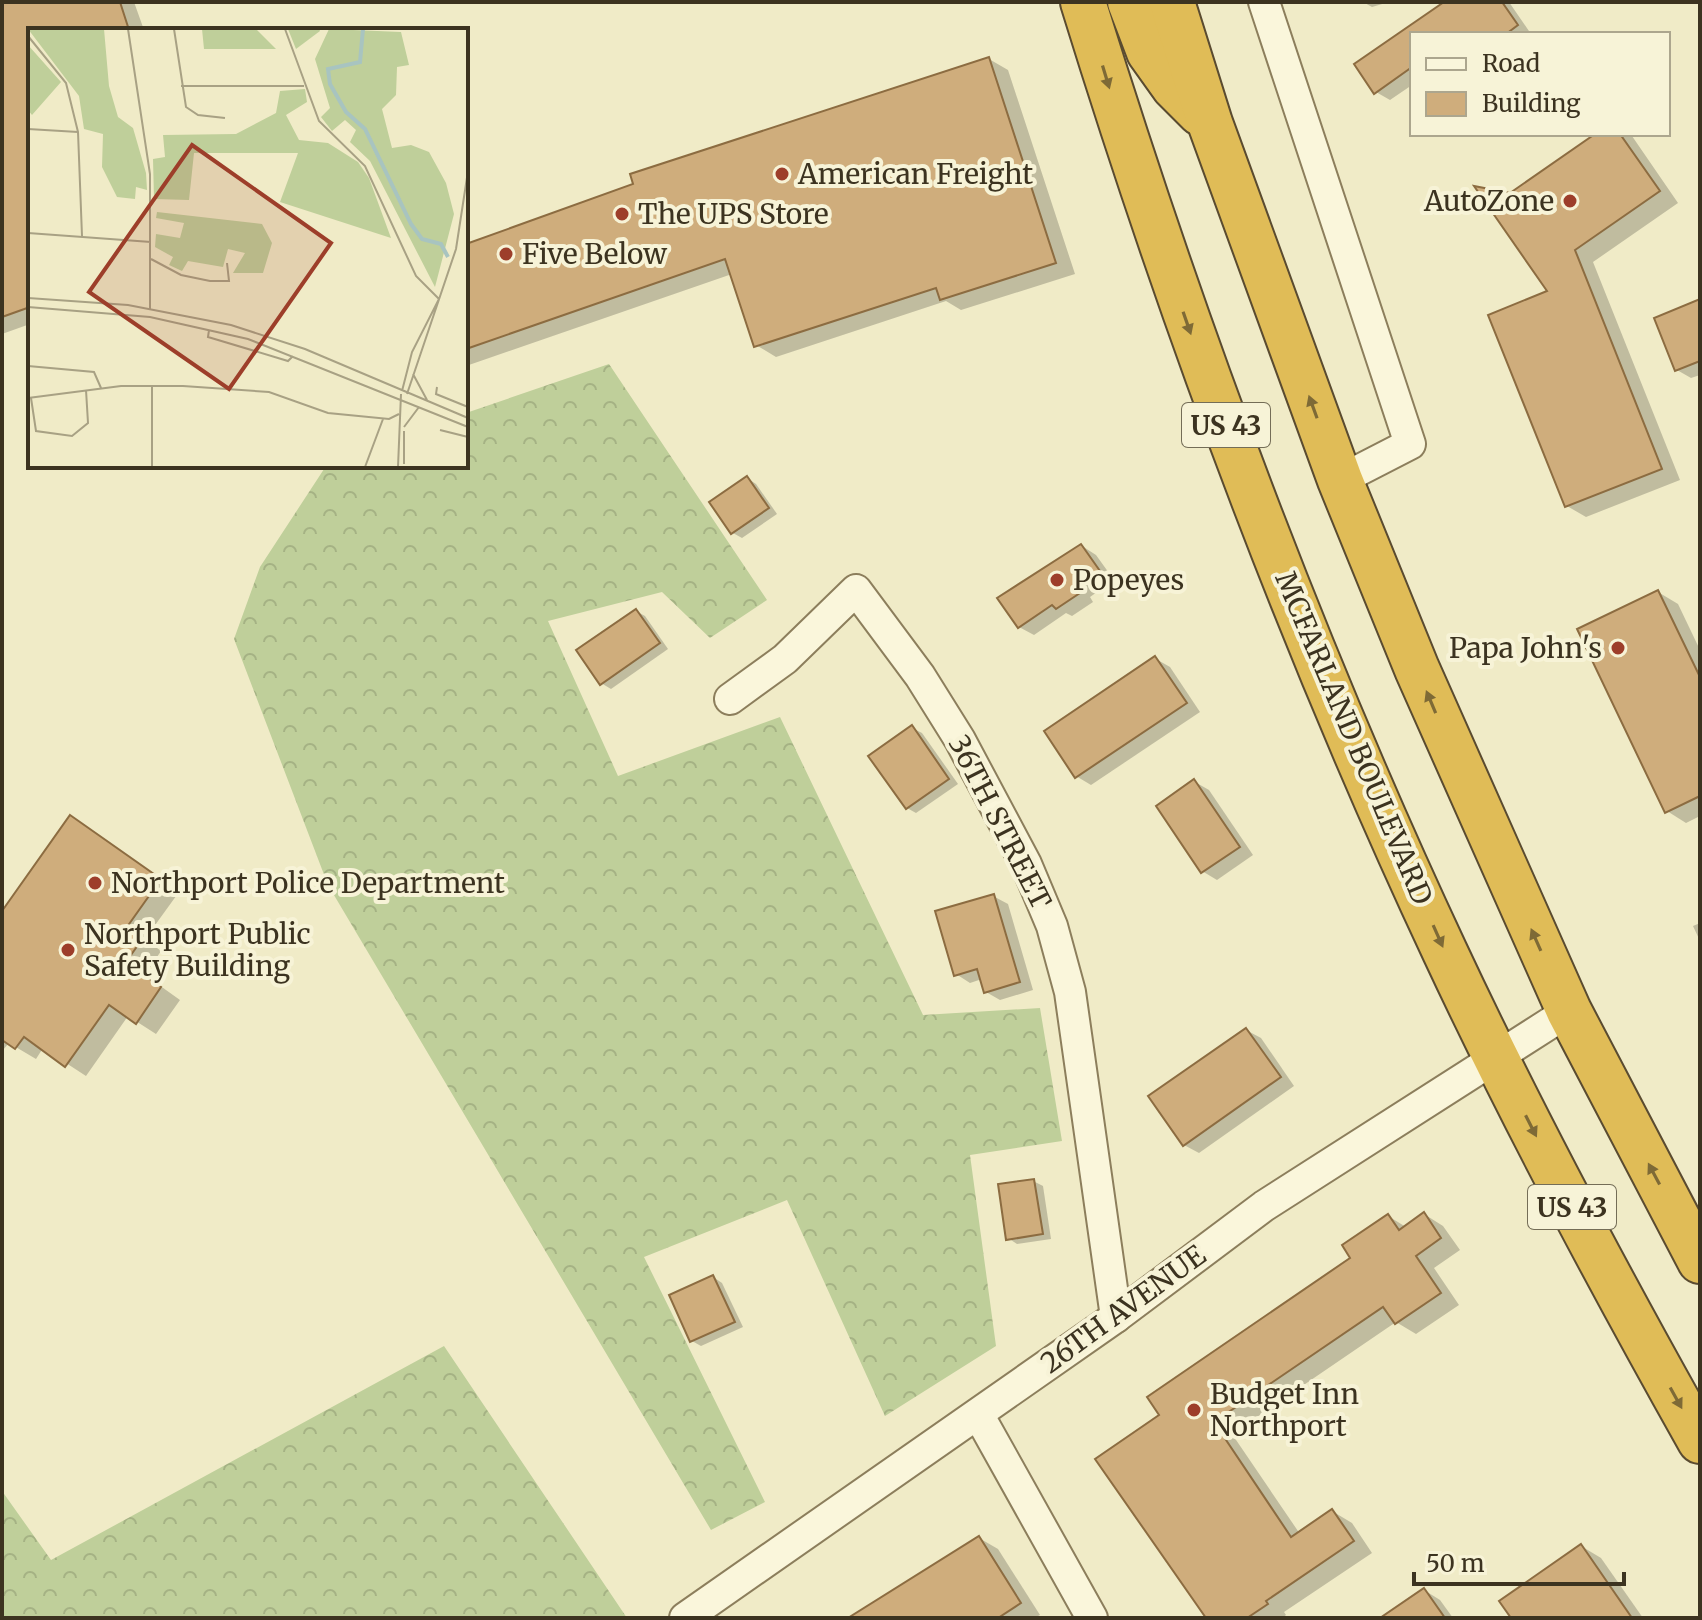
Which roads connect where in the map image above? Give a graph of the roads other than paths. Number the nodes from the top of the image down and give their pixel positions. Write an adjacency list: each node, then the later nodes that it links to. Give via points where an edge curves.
1 (1083, 2): 9 (highway, MCFARLAND BOULEVARD / US 43, one-way to 9, via 1191,334 1334,701)
2 (1130, 2): 5 (highway, via 1149,52)
3 (1172, 2): 5 (highway, US 43)
4 (1264, 2): 6 (street, via 1410,444)
5 (1210, 123): 6 (highway, US 43, one-way to 5)
6 (1340, 480): 8 (highway, US 43, one-way to 6, via 1434,711)
7 (730, 699): 11 (street, 36TH STREET, via 785,659 856,590 960,740 1011,833 1052,926 1070,992)
8 (1569, 1011): 9 (street, 26TH AVENUE); 10 (highway, US 43, one-way to 8)
9 (1496, 1056): 11 (street, 26TH AVENUE, via 1264,1206); 13 (highway, MCFARLAND BOULEVARD / US 43, one-way to 13, via 1590,1244)
10 (1700, 1261)
11 (1116, 1317): 12 (street, 26TH AVENUE)
12 (978, 1414): 14 (street, 26TH AVENUE); 15 (street)
13 (1700, 1441)
14 (685, 1618)
15 (1092, 1618)

